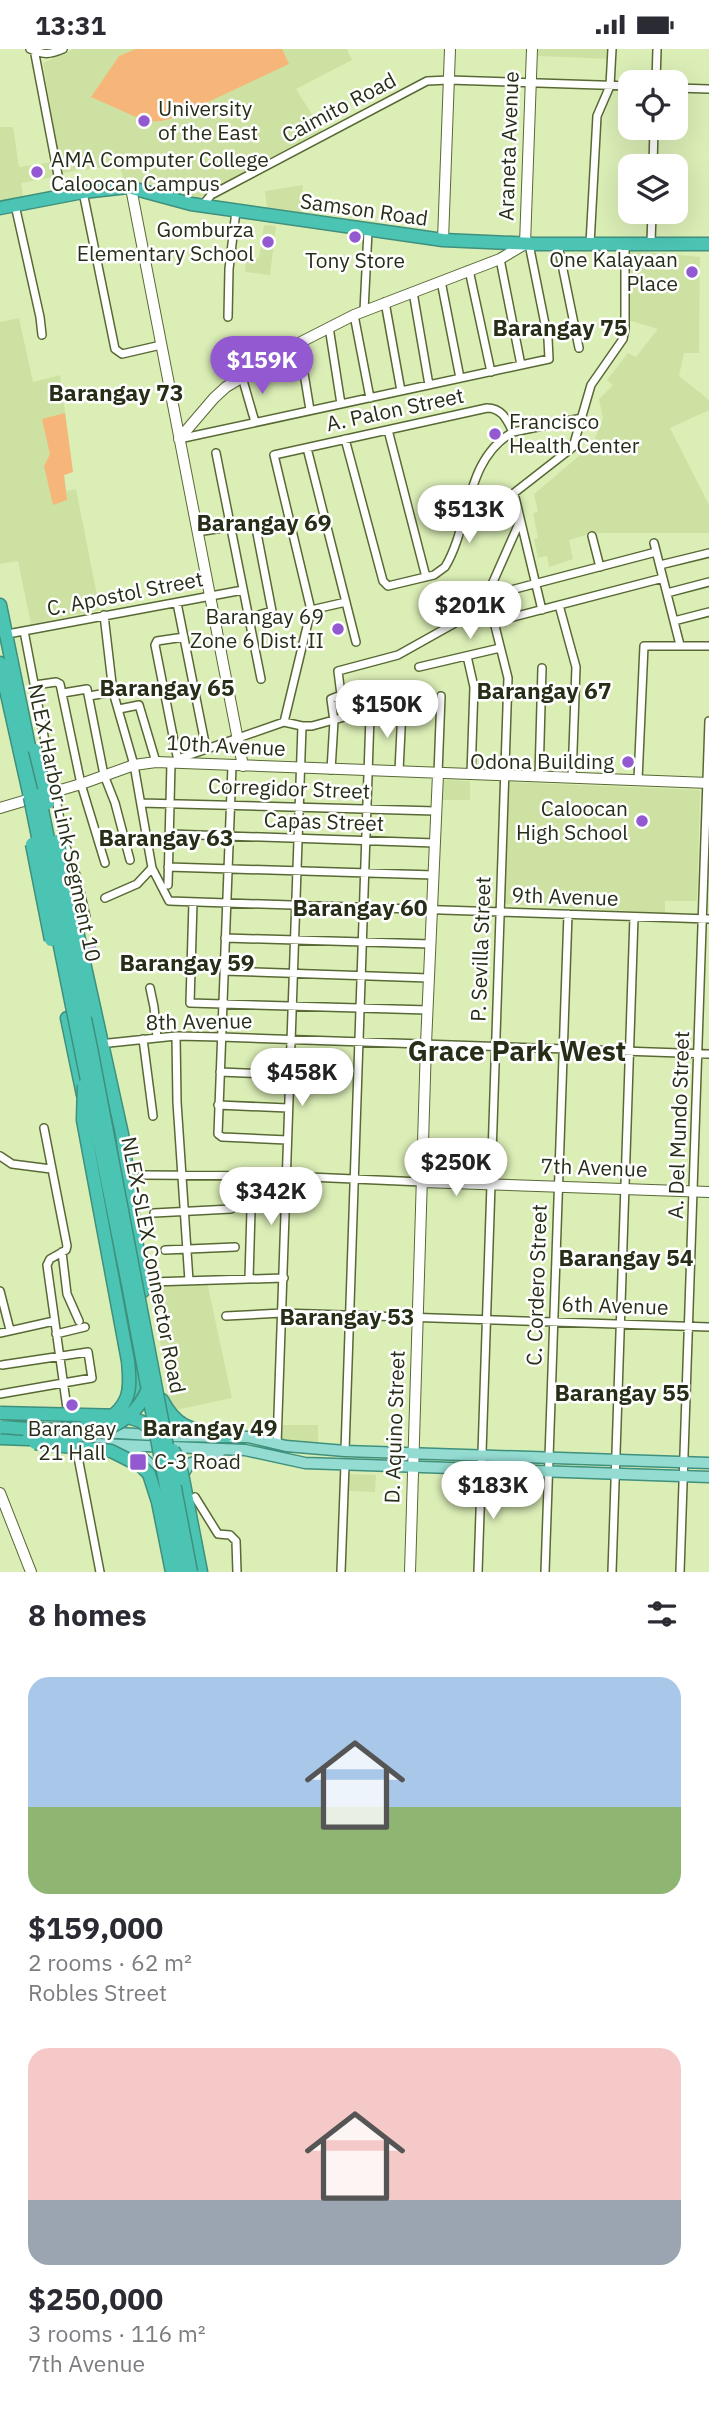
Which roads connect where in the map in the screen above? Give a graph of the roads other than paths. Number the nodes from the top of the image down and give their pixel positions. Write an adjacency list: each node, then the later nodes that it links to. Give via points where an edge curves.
1 (63, 49): 6 (street, via 50,55)
2 (450, 49): 8 (street)
3 (531, 49): 9 (street, Araneta Avenue)
4 (612, 49): 10 (street)
5 (657, 49): 7 (street)
6 (32, 50): 16 (street)
7 (656, 70)
8 (449, 80): 9 (street, Caimito Road); 18 (street, Caimito Road, via 423,83 211,195); 23 (street)
9 (531, 82): 10 (street, Caimito Road); 24 (street, Araneta Avenue)
10 (610, 86): 11 (street, Caimito Road); 28 (street, via 597,116)
11 (618, 86)
12 (688, 88): 13 (street)
13 (709, 89)
14 (131, 188): 15 (highway, Samson Road); 18 (highway, Samson Road); 41 (street)
15 (83, 192): 16 (highway, Samson Road); 41 (street, via 115,349 122,354)
16 (62, 196): 17 (highway, Samson Road)
17 (15, 205): 19 (highway, Samson Road); 39 (street)
18 (202, 206): 20 (highway, Samson Road)
19 (0, 208)
20 (236, 211): 22 (highway, Samson Road); 37 (street)
21 (650, 224): 25 (street)
22 (368, 231): 23 (highway, Samson Road); 36 (street)
23 (443, 240): 24 (highway, Samson Road)
24 (527, 244): 27 (highway, Samson Road); 31 (street); 43 (street, via 550,358)
25 (647, 244): 26 (highway, Samson Road); 29 (highway, Samson Road); 30 (highway, Samson Road, via 650,248)
26 (709, 244)
27 (558, 245): 28 (highway, Samson Road); 42 (street)
28 (590, 245): 29 (highway, Samson Road)
29 (625, 246): 52 (street, via 624,335 593,381)
30 (709, 250)
31 (500, 259): 32 (street); 43 (street)
32 (469, 270): 33 (street); 44 (street)
33 (441, 281): 34 (street); 46 (street)
34 (412, 292): 35 (street); 47 (street)
35 (385, 302): 36 (street); 48 (street)
36 (359, 313): 38 (street); 49 (street)
37 (228, 317)
38 (329, 327): 40 (street); 50 (street)
39 (42, 335)
40 (299, 343): 45 (street); 51 (street)
41 (161, 345): 56 (street)
42 (579, 348)
43 (521, 365): 44 (street)
44 (491, 372): 46 (street)
45 (242, 377): 53 (street); 56 (street, via 214,398)
46 (460, 378): 47 (street)
47 (429, 385): 48 (street)
48 (401, 391): 49 (street)
49 (370, 398): 50 (street)
50 (341, 404): 51 (street)
51 (310, 411): 53 (street)
52 (582, 418): 55 (street); 61 (street, via 573,447 516,490)
53 (255, 422): 56 (street)
54 (388, 430): 55 (street, A. Palon Street, via 493,408 504,415); 57 (street, A. Palon Street); 71 (street)
55 (513, 432): 71 (street, via 496,446 478,473 445,567)
56 (179, 439): 64 (street)
57 (345, 439): 58 (street, A. Palon Street); 71 (street, via 385,585)
58 (307, 448): 60 (street, A. Palon Street, via 274,455); 79 (street)
59 (216, 453): 62 (street)
60 (290, 521): 63 (street); 83 (street)
61 (520, 521): 74 (street); 105 (street, via 493,582 473,613 398,655 340,670)
62 (231, 527): 64 (street); 75 (street); 87 (street, via 254,523 272,611)
63 (262, 527)
64 (197, 532): 78 (street)
65 (592, 536): 70 (street)
66 (654, 543): 67 (street)
67 (656, 552): 69 (street); 70 (street)
68 (709, 553): 69 (street)
69 (660, 565): 72 (street)
70 (600, 566): 74 (street)
71 (426, 577)
72 (663, 578): 77 (street); 82 (street)
73 (709, 582): 77 (street)
74 (535, 583): 76 (street); 84 (street)
75 (243, 590): 78 (street, C. Apostol Street); 87 (street)
76 (510, 590)
77 (667, 593): 88 (street)
78 (210, 596): 80 (street, C. Apostol Street); 115 (street)
79 (346, 602): 83 (street); 92 (street)
80 (177, 603): 86 (street, C. Apostol Street); 91 (street)
81 (0, 605): 90 (highway, NLEX Harbor Link Segment 10)
82 (559, 605): 84 (street); 130 (street, via 576,667)
83 (310, 607): 113 (street)
84 (542, 610): 95 (street, P. Sevilla Street, via 494,622)
85 (709, 612): 88 (street)
86 (104, 615): 89 (street, C. Apostol Street); 103 (street)
87 (249, 618): 101 (street)
88 (674, 621): 93 (street)
89 (24, 631): 90 (street, C. Apostol Street); 102 (street)
90 (10, 637): 189 (highway, NLEX Harbor Link Segment 10, bridge); 226 (highway, bridge, via 122,1134)
91 (184, 637): 116 (street); 118 (street, via 156,641 155,645)
92 (356, 642)
93 (680, 645): 94 (street); 131 (street, via 644,646)
94 (709, 646)
95 (499, 647): 96 (street); 128 (street, P. Sevilla Street, via 508,678)
96 (467, 656): 98 (street); 127 (street, via 474,687)
97 (0, 663): 189 (highway, NLEX Harbor Link Segment 10, bridge)
98 (419, 667)
99 (542, 669): 129 (street)
100 (0, 670): 227 (highway, bridge)
101 (261, 679)
102 (35, 685): 104 (street, via 58,683); 134 (street)
103 (113, 692): 106 (street); 108 (street)
104 (63, 693): 106 (street, via 86,688); 133 (street)
105 (341, 695): 111 (street, via 331,699); 111 (street, via 346,698 349,716)
106 (89, 696): 126 (street)
107 (441, 696): 125 (street, D. Aquino Street)
108 (119, 709): 117 (street, via 139,705); 119 (street)
109 (402, 709): 124 (street)
110 (370, 716): 123 (street)
111 (334, 721): 114 (street); 122 (street)
112 (709, 721): 132 (street, A. Del Mundo Street)
113 (284, 722): 114 (street); 115 (street)
114 (302, 726): 121 (street)
115 (237, 737): 116 (street); 120 (street)
116 (206, 748): 118 (street)
117 (156, 762): 118 (street, 10th Avenue); 119 (street, 10th Avenue)
118 (176, 762): 120 (street, 10th Avenue); 136 (street)
119 (134, 765): 126 (street, 10th Avenue); 135 (street)
120 (237, 766): 121 (street, 10th Avenue); 137 (street)
121 (301, 768): 122 (street, 10th Avenue); 138 (street)
122 (331, 770): 123 (street, 10th Avenue)
123 (366, 771): 124 (street, 10th Avenue); 140 (street)
124 (399, 771): 125 (street, 10th Avenue)
125 (438, 773): 127 (street, 10th Avenue); 141 (street, D. Aquino Street)
126 (104, 775): 133 (street, 10th Avenue); 147 (street)
127 (471, 775): 128 (street, 10th Avenue)
128 (504, 776): 129 (street, 10th Avenue); 162 (street, P. Sevilla Street)
129 (539, 777): 130 (street, 10th Avenue)
130 (572, 778): 131 (street, 10th Avenue)
131 (638, 780): 132 (street, 10th Avenue)
132 (707, 783): 166 (street, A. Del Mundo Street)
133 (81, 784): 134 (street, 10th Avenue); 148 (street)
134 (54, 793): 139 (street, 10th Avenue); 164 (street)
135 (141, 803): 136 (street, Corregidor Street); 150 (street)
136 (171, 804): 137 (street, Corregidor Street); 142 (street)
137 (231, 805): 138 (street, Corregidor Street); 143 (street)
138 (299, 807): 140 (street, Corregidor Street); 144 (street)
139 (0, 808)
140 (365, 809): 141 (street, Corregidor Street); 145 (street)
141 (436, 811): 146 (street, D. Aquino Street)
142 (170, 835): 143 (street, Capas Street); 149 (street)
143 (229, 837): 144 (street, Capas Street); 151 (street)
144 (298, 839): 145 (street, Capas Street); 152 (street)
145 (364, 841): 146 (street, Capas Street); 153 (street)
146 (435, 843): 154 (street, D. Aquino Street)
147 (130, 860)
148 (105, 863)
149 (168, 867): 151 (street); 155 (street)
150 (152, 868): 156 (street, via 135,885); 157 (street, 9th Avenue, via 169,901)
151 (228, 869): 152 (street); 158 (street)
152 (296, 871): 153 (street); 159 (street)
153 (363, 873): 154 (street); 160 (street)
154 (434, 875): 161 (street, D. Aquino Street)
155 (168, 885)
156 (105, 898)
157 (193, 902): 158 (street, 9th Avenue); 176 (street, via 189,1002)
158 (226, 903): 159 (street, 9th Avenue); 167 (street)
159 (295, 906): 160 (street, 9th Avenue); 168 (street)
160 (362, 908): 161 (street, 9th Avenue); 169 (street)
161 (432, 910): 162 (street, 9th Avenue); 170 (street, D. Aquino Street)
162 (500, 912): 163 (street, 9th Avenue); 188 (street, P. Sevilla Street)
163 (568, 914): 165 (street, 9th Avenue); 190 (street, C. Cordero Street)
164 (86, 917)
165 (634, 917): 166 (street, 9th Avenue); 191 (street)
166 (706, 919): 192 (street, A. Del Mundo Street)
167 (225, 938): 168 (street); 171 (street)
168 (293, 940): 169 (street); 172 (street)
169 (361, 942): 170 (street); 173 (street)
170 (431, 944): 174 (street, D. Aquino Street)
171 (224, 971): 172 (street); 176 (street)
172 (292, 974): 173 (street); 177 (street)
173 (360, 976): 174 (street); 178 (street)
174 (429, 978): 179 (street, D. Aquino Street)
175 (150, 988): 182 (street)
176 (222, 1004): 177 (street); 181 (street)
177 (291, 1006): 178 (street); 184 (street)
178 (359, 1008): 179 (street); 185 (street)
179 (428, 1010): 187 (street, D. Aquino Street)
180 (176, 1036): 181 (street, 8th Avenue); 182 (street, 8th Avenue); 204 (street)
181 (221, 1037): 184 (street, 8th Avenue); 194 (street)
182 (157, 1038): 183 (street, 8th Avenue)
183 (143, 1039): 186 (street, 8th Avenue); 198 (street)
184 (290, 1039): 185 (street, 8th Avenue); 195 (street)
185 (358, 1042): 187 (street, 8th Avenue); 207 (street)
186 (109, 1044)
187 (426, 1044): 188 (street, 8th Avenue); 208 (street, D. Aquino Street)
188 (496, 1047): 190 (street, 8th Avenue); 209 (street, P. Sevilla Street)
189 (86, 1049): 248 (highway, bridge, via 83,1120 128,1361 126,1399 112,1416 96,1424 67,1429); 251 (highway, bridge, via 126,1185 155,1348 153,1372 136,1409 111,1429); 279 (highway, NLEX-SLEX Connector Road, bridge); 280 (highway, NLEX-SLEX Connector Road, bridge)
190 (563, 1049): 191 (street, 8th Avenue); 210 (street, C. Cordero Street)
191 (629, 1051): 192 (street, 8th Avenue); 211 (street)
192 (699, 1054): 193 (street, 8th Avenue); 212 (street, A. Del Mundo Street)
193 (709, 1054)
194 (220, 1072): 195 (street); 196 (street)
195 (289, 1075): 197 (street)
196 (218, 1105): 197 (street); 200 (street, via 219,1136)
197 (288, 1108): 200 (street)
198 (153, 1116)
199 (44, 1128): 202 (street)
200 (287, 1140): 206 (street)
201 (0, 1157): 202 (street, via 12,1164)
202 (51, 1169): 220 (street)
203 (142, 1175): 204 (street, 7th Avenue)
204 (182, 1175): 205 (street, 7th Avenue); 215 (street)
205 (252, 1176): 206 (street, 7th Avenue); 222 (street)
206 (286, 1176): 207 (street, 7th Avenue); 221 (street)
207 (354, 1179): 208 (street, 7th Avenue); 229 (street)
208 (422, 1182): 209 (street, 7th Avenue); 231 (street, D. Aquino Street)
209 (491, 1184): 210 (street, 7th Avenue); 232 (street, P. Sevilla Street)
210 (558, 1186): 211 (street, 7th Avenue); 234 (street, C. Cordero Street)
211 (624, 1188): 212 (street, 7th Avenue); 235 (street)
212 (694, 1191): 213 (street, 7th Avenue); 236 (street, A. Del Mundo Street)
213 (709, 1192)
214 (231, 1209): 215 (street)
215 (184, 1212): 216 (street); 218 (street)
216 (154, 1213)
217 (235, 1247): 218 (street)
218 (187, 1249): 219 (street); 223 (street)
219 (165, 1250)
220 (64, 1251): 233 (street, via 47,1265); 240 (street, via 67,1294 82,1324)
221 (284, 1278): 222 (street); 228 (street)
222 (249, 1279): 223 (street)
223 (189, 1281): 224 (street)
224 (151, 1282)
225 (0, 1291): 238 (street)
226 (144, 1303): 227 (highway); 246 (highway)
227 (127, 1306): 243 (highway)
228 (282, 1313): 229 (street, 6th Avenue); 230 (street, 6th Avenue); 256 (street)
229 (349, 1315): 231 (street, 6th Avenue); 257 (street)
230 (226, 1317)
231 (418, 1317): 232 (street, 6th Avenue); 258 (street, D. Aquino Street)
232 (487, 1319): 234 (street, 6th Avenue); 259 (street, P. Sevilla Street)
233 (54, 1321): 238 (street); 240 (street)
234 (554, 1322): 235 (street, 6th Avenue); 261 (street, C. Cordero Street)
235 (620, 1324): 236 (street, 6th Avenue); 262 (street)
236 (688, 1327): 237 (street, 6th Avenue); 263 (street, A. Del Mundo Street)
237 (709, 1327)
238 (10, 1330): 239 (street)
239 (0, 1333)
240 (57, 1334): 241 (street)
241 (59, 1356): 242 (street); 244 (street); 244 (street, via 88,1352 92,1378)
242 (2, 1365)
243 (141, 1374): 249 (highway, via 132,1403 118,1419 91,1429); 252 (highway)
244 (63, 1383): 245 (street); 249 (street)
245 (0, 1394)
246 (162, 1401): 253 (highway); 254 (highway, via 177,1422)
247 (0, 1413): 281 (highway, bridge, via 125,1416 156,1430 178,1460)
248 (0, 1426): 249 (main road)
249 (70, 1430): 252 (main road)
250 (0, 1439): 251 (highway); 255 (main road)
251 (22, 1439): 278 (highway, bridge, via 111,1451 141,1466 149,1474 158,1502)
252 (154, 1441): 253 (main road); 255 (main road); 272 (main road)
253 (170, 1441): 254 (main road); 273 (main road)
254 (226, 1442): 256 (main road, via 247,1437); 265 (main road, via 305,1463); 273 (main road, via 188,1464 181,1474)
255 (102, 1444): 272 (main road, via 138,1454 149,1461)
256 (277, 1444): 257 (main road)
257 (345, 1451): 258 (main road)
258 (414, 1453): 259 (main road); 266 (street, D. Aquino Street)
259 (482, 1455): 261 (main road); 267 (street, P. Sevilla Street)
260 (78, 1457): 277 (street)
261 (549, 1458): 262 (main road); 268 (street, C. Cordero Street)
262 (615, 1460): 263 (main road); 269 (street)
263 (683, 1462): 264 (main road); 270 (street, A. Del Mundo Street)
264 (709, 1463)
265 (345, 1465): 266 (main road); 283 (street)
266 (413, 1468): 267 (main road); 284 (street, D. Aquino Street)
267 (481, 1470): 268 (main road); 285 (street, P. Sevilla Street)
268 (549, 1472): 269 (main road); 286 (street, C. Cordero Street)
269 (615, 1474): 270 (main road); 287 (street)
270 (682, 1476): 271 (main road); 288 (street, A. Del Mundo Street)
271 (709, 1477)
272 (162, 1482): 279 (main road)
273 (180, 1490): 280 (main road)
274 (0, 1493): 276 (street)
275 (195, 1497): 282 (street, via 218,1534 236,1541)
276 (31, 1572)
277 (100, 1572)
278 (172, 1572)
279 (180, 1572)
280 (193, 1572)
281 (201, 1572)
282 (237, 1572)
283 (341, 1572)
284 (410, 1572)
285 (478, 1572)
286 (545, 1572)
287 (612, 1572)
288 (680, 1572)

